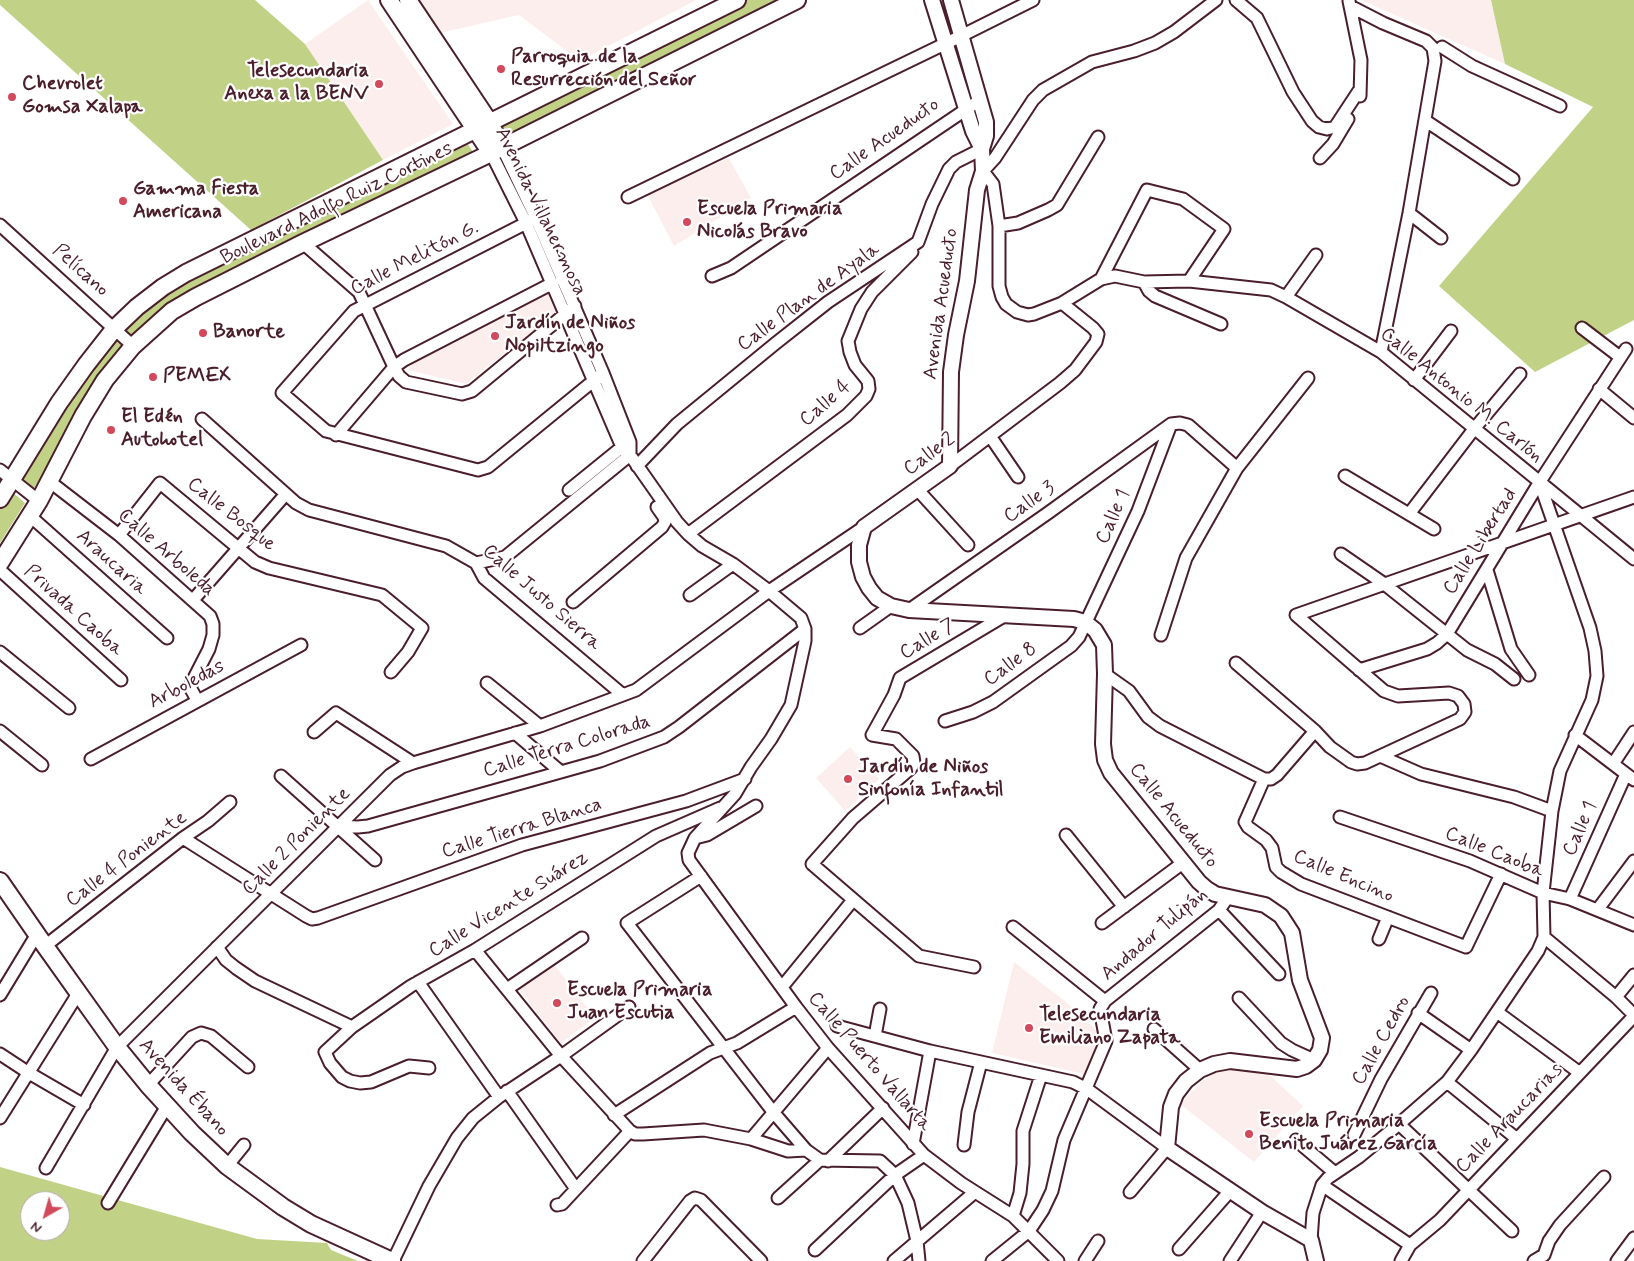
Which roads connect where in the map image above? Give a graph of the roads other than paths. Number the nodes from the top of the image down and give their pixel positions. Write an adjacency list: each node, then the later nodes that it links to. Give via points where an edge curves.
1 (389, 0): 20 (main road, Avenida Villahermosa)
2 (408, 0): 20 (main road, Avenida Villahermosa)
3 (737, 0): 20 (main road, Boulevard Adolfo Ruiz Cortines)
4 (797, 0): 23 (main road, Boulevard Adolfo Ruiz Cortines)
5 (932, 0): 12 (street, Avenida Acueducto)
6 (950, 0): 11 (street, Avenida Acueducto)
7 (1033, 0): 11 (street)
8 (1216, 0): 25 (street, via 1155,43 1092,62 1043,90)
9 (1236, 0): 15 (street, via 1257,18 1293,92 1319,127 1334,127)
10 (1349, 3): 13 (street, via 1383,23); 15 (street, via 1361,60)
11 (962, 36): 12 (street); 16 (street, Avenida Acueducto)
12 (946, 43): 18 (street, Avenida Acueducto); 27 (street)
13 (1438, 48): 14 (street); 17 (street); 19 (street)
14 (1506, 73)
15 (1360, 89): 24 (street, via 1359,102 1333,144)
16 (980, 100): 18 (street, Calle Acueducto); 22 (street, Avenida Acueducto, via 986,122)
17 (1560, 106)
18 (966, 108): 22 (street, Avenida Acueducto, via 972,131); 36 (street, Calle Acueducto, via 732,268)
19 (1426, 121): 26 (street); 28 (street)
20 (483, 126): 23 (main road, Avenida Villahermosa); 46 (main road, Boulevard Adolfo Ruiz Cortines, via 186,273 138,307)
21 (1098, 137): 31 (street, via 1057,205)
22 (982, 149): 25 (street, Avenida Acueducto); 33 (street, via 949,168)
23 (497, 150): 29 (street, Avenida Villahermosa); 34 (main road, Boulevard Adolfo Ruiz Cortines)
24 (1320, 158)
25 (983, 171): 31 (street, Calle Antonio M. Carlón, via 993,184); 66 (street, Avenida Acueducto, via 977,190 967,280 951,372)
26 (1513, 178)
27 (628, 197)
28 (1409, 213): 32 (street); 50 (street)
29 (531, 221): 39 (street, Avenida Villahermosa); 43 (street, Calle Melitón G.); 44 (street, Avenida Villahermosa)
30 (0, 225): 46 (street, Pelícano)
31 (1000, 226): 42 (street, Calle Antonio M. Carlón, via 999,286 1006,304 1028,315)
32 (1441, 238)
33 (918, 242): 65 (street, Calle Plan de Ayala, via 828,302 776,343 677,424); 86 (street, Calle 4, via 872,292 852,327 848,341 850,352 855,365 868,381 866,396 847,415)
34 (302, 243): 43 (street, via 359,292); 49 (main road, Boulevard Adolfo Ruiz Cortines, via 196,296 172,311)
35 (1316, 255): 41 (street)
36 (712, 276)
37 (1101, 279): 38 (street, via 1148,190 1183,200 1224,229); 40 (street, Calle Antonio M. Carlón, via 1115,276); 42 (street, Calle Antonio M. Carlón)
38 (1189, 281): 40 (street, Calle Antonio M. Carlón); 41 (street, Calle Antonio M. Carlón, via 1271,290)
39 (552, 282): 44 (street, Avenida Villahermosa); 51 (street)
40 (1144, 282): 45 (street, via 1156,296)
41 (1286, 297): 50 (street, Calle Antonio M. Carlón)
42 (1062, 303): 63 (street, Calle 2, via 1094,328 1098,334 1096,342 1075,370)
43 (365, 304): 51 (street); 62 (street, Calle Melitón G., via 354,311 282,393 326,431)
44 (570, 309): 51 (street, via 472,391 462,394 406,382); 52 (street, Avenida Villahermosa); 55 (street, Avenida Villahermosa)
45 (1221, 324)
46 (116, 328): 49 (street, Pelícano); 68 (main road, Boulevard Adolfo Ruiz Cortines)
47 (1582, 328): 57 (street, Calle Libertad, via 1623,353)
48 (1451, 330): 56 (street)
49 (133, 346): 71 (main road, Boulevard Adolfo Ruiz Cortines, via 87,408)
50 (1381, 352): 56 (street, Calle Antonio M. Carlón)
51 (394, 367): 62 (street)
52 (603, 373): 55 (street); 64 (street, Avenida Villahermosa, via 630,442)
53 (1520, 374): 61 (street)
54 (1308, 378): 67 (street)
55 (593, 380): 62 (street, via 488,467 478,470); 64 (street, Avenida Villahermosa)
56 (1414, 380): 61 (street, Calle Antonio M. Carlón)
57 (1599, 389): 58 (street); 72 (street, Calle Libertad)
58 (1634, 418)
59 (202, 419): 76 (street, Calle Justo Sierra)
60 (1171, 424): 67 (street, via 1188,425); 104 (street, Calle 3); 106 (street, Calle 1, via 1138,510)
61 (1474, 429): 72 (street, Calle Antonio M. Carlón); 80 (street)
62 (336, 435)
63 (990, 436): 66 (street, Calle 2); 70 (street)
64 (626, 451): 65 (street, Avenida Villahermosa); 75 (street); 94 (street, via 505,557)
65 (637, 466): 73 (street, Avenida Villahermosa)
66 (950, 466): 74 (street, Calle 2)
67 (1237, 468): 110 (street, via 1186,558)
68 (6, 475): 78 (main road, Boulevard Adolfo Ruiz Cortines); 79 (street)
69 (1345, 476): 80 (street)
70 (1018, 477)
71 (49, 481): 79 (main road, Boulevard Adolfo Ruiz Cortines); 87 (street, Calle Arboleda)
72 (1540, 483): 81 (street, Calle Antonio M. Carlón); 83 (street); 88 (street, Calle Libertad)
73 (650, 484): 86 (street, Avenida Villahermosa); 102 (street, via 650,498 664,517 662,527)
74 (917, 489): 84 (street, Calle 2); 89 (street)
75 (570, 490)
76 (285, 495): 90 (street); 94 (street, Calle Justo Sierra, via 309,510 446,546)
77 (1634, 496): 81 (street)
78 (0, 499)
79 (39, 500): 82 (main road, Boulevard Adolfo Ruiz Cortines)
80 (1409, 514): 85 (street)
81 (1580, 514): 83 (street); 92 (street, Calle Antonio M. Carlón)
82 (29, 515): 93 (main road, Boulevard Adolfo Ruiz Cortines); 111 (street, Araucaria)
83 (1555, 524): 88 (street); 132 (street, via 1595,651 1596,676 1592,700)
84 (864, 527): 99 (street, Calle 2); 103 (street, via 859,546 862,577 877,598)
85 (1434, 529)
86 (688, 534): 95 (street, Avenida Villahermosa)
87 (119, 535): 90 (street, Calle Bosque, via 160,483); 101 (street, Calle Arboleda)
88 (1505, 541): 97 (street, Calle Libertad); 98 (street)
89 (968, 545)
90 (238, 549): 101 (street); 116 (street, Calle Bosque, via 269,568 382,595 422,628)
91 (1341, 554): 98 (street)
92 (1634, 559)
93 (0, 563)
94 (476, 563): 122 (street, Calle Justo Sierra, via 484,578)
95 (733, 564): 99 (street, Avenida Villahermosa); 100 (street)
96 (0, 570): 120 (street, Privada Caoba)
97 (1487, 570): 109 (street, Calle Libertad); 118 (street, via 1511,649)
98 (1383, 584): 109 (street); 115 (street, via 1296,615)
99 (769, 591): 108 (street, Avenida Villahermosa, via 801,618); 122 (street, Calle 2, via 636,690)
100 (690, 595)
101 (193, 600): 123 (street, Calle Arboleda, via 210,616 213,624 209,649 191,684)
102 (573, 602)
103 (891, 606): 104 (street); 107 (street)
104 (909, 610): 105 (street)
105 (1004, 616): 106 (street); 162 (street, Calle 7, via 900,678 872,735 896,739 913,756 914,763 853,818 812,864)
106 (1085, 622): 117 (street, Calle Acueducto, via 1095,630 1104,645); 125 (street, Calle 8, via 1071,646 993,702)
107 (860, 628)
108 (805, 629): 138 (street, Calle Terra Colorada, via 664,737); 141 (street, via 791,705)
109 (1446, 634): 115 (street, Calle Libertad, via 1427,649); 119 (street)
110 (1162, 635)
111 (167, 638)
112 (301, 645): 123 (street, Arboledas)
113 (0, 652): 124 (street)
114 (1236, 664): 127 (street)
115 (1359, 670): 133 (street, via 1384,691 1398,696 1449,693 1458,696 1464,704 1465,712 1460,720)
116 (391, 672)
117 (1105, 674): 142 (street, via 1129,691 1148,717 1160,726); 153 (street, Calle Acueducto, via 1105,760 1111,773)
118 (1529, 675)
119 (1514, 679)
120 (121, 680)
121 (487, 683): 126 (street)
122 (624, 695): 126 (street, Calle 2 Poniente)
123 (197, 700): 134 (street, Arboledas)
124 (69, 708)
125 (945, 721)
126 (540, 726): 131 (street, Calle 2 Poniente)
127 (1315, 730): 133 (street, via 1330,747 1357,764); 142 (street)
128 (0, 731): 137 (street)
129 (314, 732): 135 (street, via 336,713)
130 (1634, 732): 136 (street)
131 (515, 733): 135 (street, Calle 2 Poniente); 138 (street)
132 (1575, 735): 136 (street); 146 (street, via 1560,771)
133 (1380, 756): 146 (street, via 1421,774 1514,797)
134 (91, 759)
135 (413, 763): 148 (street, Calle 2 Poniente, via 390,775)
136 (1613, 764): 140 (street)
137 (42, 765)
138 (561, 772): 148 (street, Calle Terra Colorada, via 368,826)
139 (281, 776): 148 (street)
140 (1630, 777): 161 (street, Calle 1)
141 (745, 779): 144 (street); 158 (street, Calle Tierra Blanca, via 686,801 522,845 312,919)
142 (1268, 779): 166 (street, Calle Encino, via 1245,822 1272,848 1276,867 1301,884)
143 (230, 802): 150 (street, Calle 4 Poniente)
144 (724, 806): 151 (street); 175 (street, Calle Vicente Suárez, via 656,836)
145 (756, 806): 151 (street, via 707,835)
146 (1552, 811): 159 (street)
147 (1340, 817): 155 (street, Calle Caoba)
148 (339, 826): 152 (street); 158 (street, Calle 2 Poniente)
149 (1066, 835): 163 (street)
150 (183, 838): 158 (street); 173 (street, Calle 4 Poniente)
151 (695, 838): 156 (street, Calle Puerto Vallarta, via 688,852 689,860)
152 (376, 860)
153 (1184, 862): 160 (street, Calle Acueducto, via 1199,882 1215,894); 163 (street)
154 (1634, 862): 164 (street)
155 (1501, 874): 159 (street, Calle Caoba); 166 (street, Calle Encino, via 1466,947)
156 (701, 876): 180 (street, Calle Puerto Vallarta); 199 (street, via 627,923)
157 (0, 881): 173 (main road, Avenida Ébano)
158 (272, 894): 174 (street, Calle 2 Poniente)
159 (1544, 894): 161 (street, Calle Caoba); 170 (street)
160 (1228, 897): 165 (street, Andador Tulipán); 205 (street, Calle Acueducto, via 1264,905 1281,916 1292,933 1300,980 1322,1038)
161 (1570, 899): 164 (street, Calle Caoba)
162 (853, 900): 176 (street, via 919,956); 180 (street)
163 (1124, 907): 167 (street)
164 (1598, 909): 168 (street, Calle Caoba)
165 (1219, 910): 177 (street); 187 (street, Andador Tulipán)
166 (1388, 917): 172 (street)
167 (1102, 923)
168 (1634, 925)
169 (1012, 927): 187 (street)
170 (1544, 937): 185 (street); 191 (street)
171 (582, 938): 181 (street)
172 (1379, 939)
173 (41, 940): 182 (main road, Avenida Ébano); 184 (street)
174 (217, 947): 195 (street, via 236,968 255,981); 198 (street, Calle 2 Poniente)
175 (475, 950): 179 (street, Calle Vicente Suárez); 181 (street)
176 (974, 967)
177 (1278, 974)
178 (1634, 975): 185 (street)
179 (418, 982): 195 (street, Calle Vicente Suárez); 216 (street)
180 (782, 987): 189 (street, Calle Puerto Vallarta)
181 (507, 989): 204 (street)
182 (79, 992): 198 (main road, Avenida Ébano); 211 (street)
183 (1431, 993): 192 (street, Calle Cedro)
184 (0, 996)
185 (1616, 997): 193 (street)
186 (1239, 998): 205 (street, via 1281,1043)
187 (1105, 1001): 215 (street, via 1100,1009 1106,1042)
188 (629, 1007): 204 (street)
189 (796, 1007): 199 (street); 200 (street, Calle Puerto Vallarta)
190 (880, 1009): 197 (street)
191 (1497, 1012): 201 (street); 210 (street)
192 (1418, 1013): 201 (street); 225 (street, Calle Cedro, via 1381,1078)
193 (1634, 1015): 210 (street, Calle Araucarias)
194 (837, 1026): 197 (street)
195 (352, 1027): 208 (street, Calle Vicente Suárez, via 325,1052 330,1063 350,1082 371,1082 409,1066)
196 (1154, 1028): 209 (street)
197 (875, 1036): 202 (street)
198 (118, 1047): 214 (main road, Avenida Ébano); 217 (street, Calle 2 Poniente)
199 (723, 1048): 220 (street); 221 (street, via 710,1053)
200 (828, 1048): 219 (street, Calle Puerto Vallarta); 220 (street)
201 (1471, 1050): 213 (street)
202 (930, 1051): 206 (street); 229 (street)
203 (0, 1054): 211 (street)
204 (561, 1056): 216 (street); 221 (street)
205 (1314, 1060): 209 (street, via 1297,1069 1230,1061)
206 (981, 1062): 212 (street); 231 (street, via 968,1112)
207 (248, 1067): 214 (street, via 211,1036 202,1033 192,1037)
208 (429, 1068)
209 (1200, 1070): 232 (street, via 1176,1094 1171,1107)
210 (1580, 1073): 227 (street, Calle Araucarias)
211 (29, 1074): 217 (street); 222 (street)
212 (1041, 1075): 215 (street, via 1073,1082); 251 (street, via 1023,1131 1020,1193)
213 (1447, 1082): 223 (street); 227 (street)
214 (148, 1085): 218 (main road, Avenida Ébano)
215 (1087, 1089): 232 (street); 252 (street, via 1064,1140 1052,1191)
216 (503, 1094): 242 (street); 262 (street, via 474,1118 447,1152)
217 (84, 1105): 237 (street, Calle 2 Poniente)
218 (167, 1106): 236 (main road, Avenida Ébano); 248 (street)
219 (883, 1108): 229 (street, Calle Puerto Vallarta); 235 (street)
220 (774, 1113): 226 (street); 233 (street)
221 (614, 1115): 224 (street)
222 (0, 1118)
223 (1399, 1124): 238 (street); 243 (street)
224 (630, 1131): 226 (street, via 643,1134 704,1130); 242 (street)
225 (1354, 1135)
226 (750, 1139): 233 (street, via 788,1151)
227 (1517, 1139): 243 (street, Calle Araucarias)
228 (1296, 1140): 238 (street)
229 (914, 1144): 234 (street, Calle Puerto Vallarta)
230 (244, 1145): 236 (street)
231 (964, 1145)
232 (1167, 1148): 245 (street); 246 (street)
233 (806, 1150): 235 (street)
234 (924, 1155): 239 (street); 244 (street, Calle Puerto Vallarta)
235 (824, 1160): 239 (street, via 880,1161); 247 (street)
236 (227, 1166): 262 (main road, Avenida Ébano, via 311,1224)
237 (46, 1168)
238 (1335, 1173): 241 (street)
239 (895, 1175): 257 (street, via 908,1203); 260 (street)
240 (1604, 1177): 261 (street, via 1560,1225)
241 (1322, 1184): 255 (street, via 1313,1213); 258 (street)
242 (576, 1189): 249 (street)
243 (1468, 1189): 253 (street); 258 (street, Calle Araucarias, via 1440,1220)
244 (975, 1192): 251 (street, Calle Puerto Vallarta); 257 (street)
245 (1130, 1192)
246 (1230, 1192): 250 (street); 259 (street)
247 (778, 1198)
248 (108, 1203)
249 (557, 1206)
250 (1262, 1212): 255 (street); 270 (street)
251 (1013, 1216): 252 (street, Calle Puerto Vallarta)
252 (1029, 1231): 267 (street); 268 (street, Calle Puerto Vallarta)
253 (1512, 1231)
254 (1634, 1238): 273 (street)
255 (1311, 1240): 271 (street)
256 (1098, 1241): 269 (street)
257 (917, 1242): 265 (street); 266 (street)
258 (1410, 1245): 272 (street)
259 (1179, 1249)
260 (815, 1250)
261 (1542, 1259)
262 (392, 1261)
263 (643, 1261): 264 (street, via 690,1201 696,1198)
264 (761, 1261)
265 (894, 1261)
266 (919, 1261)
267 (992, 1261)
268 (1058, 1261)
269 (1085, 1261)
270 (1230, 1261)
271 (1316, 1261)
272 (1401, 1261)
273 (1617, 1261)

